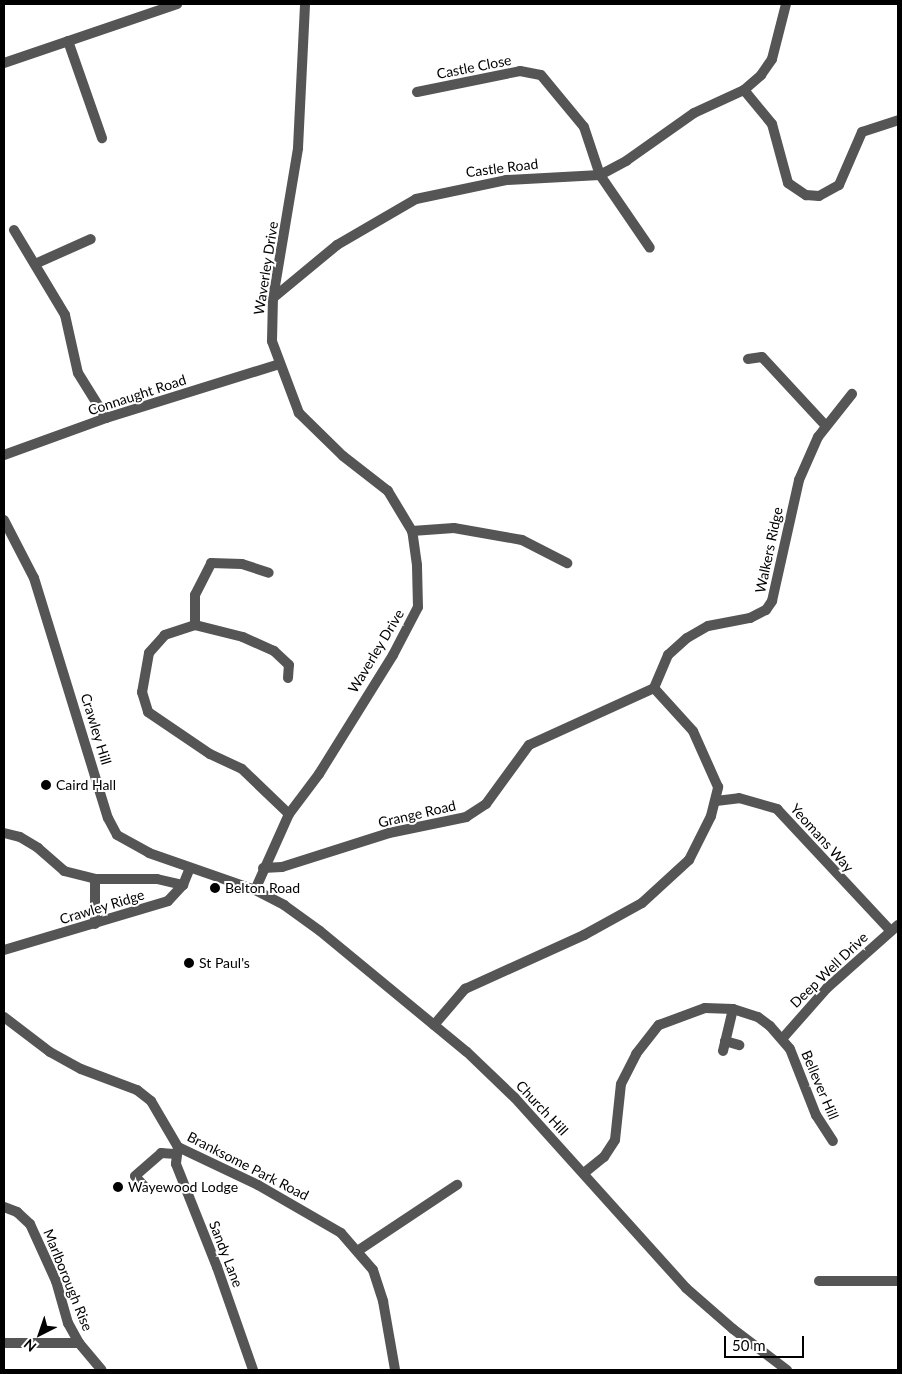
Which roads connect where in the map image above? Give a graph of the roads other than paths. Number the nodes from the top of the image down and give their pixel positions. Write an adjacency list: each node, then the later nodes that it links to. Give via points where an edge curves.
1 (177, 4): 4 (street)
2 (305, 4): 15 (street, Waverley Drive, via 298,148)
3 (786, 4): 6 (street, Castle Road, via 772,59)
4 (68, 41): 5 (street); 9 (street)
5 (4, 63)
6 (744, 90): 8 (street, via 772,124 788,183 806,194 819,196 839,185 862,132); 10 (street, Castle Road, via 694,113 670,133)
7 (417, 92): 10 (street, Castle Close, via 520,71 541,75 584,127)
8 (898, 120)
9 (102, 138)
10 (600, 175): 13 (street, Castle Close); 15 (street, Castle Road, via 506,180 416,199 338,245)
11 (14, 230): 14 (street)
12 (91, 239): 14 (street)
13 (650, 248)
14 (35, 264): 19 (street, via 65,315 78,373)
15 (273, 298): 17 (street, Waverley Drive, via 270,321)
16 (748, 359): 20 (street, via 762,357)
17 (279, 364): 19 (street, Connaught Road); 23 (street, Waverley Drive, via 299,413 342,456 388,491)
18 (852, 394): 20 (street, Walkers Ridge)
19 (106, 418): 21 (street, Connaught Road)
20 (826, 426): 28 (street, Walkers Ridge, via 799,480 772,601 766,610 750,618 708,626 687,638 668,655)
21 (4, 455)
22 (4, 520): 32 (street, Crawley Hill, via 34,578 108,818 117,835 149,853)
23 (412, 531): 24 (street, via 454,528 522,540); 30 (street, Waverley Drive, via 418,607 319,774)
24 (567, 563)
25 (269, 573): 26 (street, via 242,564 211,563 195,594)
26 (195, 625): 27 (street, via 244,637 274,651 289,665); 30 (street, via 165,636 149,653 142,692 148,712 210,754 242,769)
27 (288, 678)
28 (654, 688): 29 (street, via 693,731 718,787); 33 (street, Grange Road, via 529,745 486,804 466,817 389,833 282,867)
29 (716, 801): 38 (street, Yeomans Way, via 739,798 777,809); 42 (street, via 689,860 642,903 584,935 464,989)
30 (289, 814): 33 (street, Waverley Drive)
31 (4, 833): 34 (street, via 20,837 38,848 64,871)
32 (190, 868): 35 (street, Crawley Ridge); 36 (street, Crawley Hill)
33 (263, 868): 36 (street, Waverley Drive)
34 (95, 879): 35 (street, via 157,879); 37 (street)
35 (182, 886): 37 (street, Crawley Ridge, via 168,901)
36 (255, 890): 42 (street, Church Hill, via 284,905 320,931)
37 (95, 924): 39 (street, Crawley Ridge)
38 (894, 928): 43 (street, Deep Well Drive, via 827,988)
39 (4, 950)
40 (733, 1009): 43 (street, Bellever Hill, via 758,1017); 44 (street, via 724,1046); 47 (street, Bellever Hill, via 705,1008 659,1025 636,1054 622,1084 615,1140 604,1157)
41 (4, 1017): 46 (street, Branksome Park Road, via 50,1052 137,1090 150,1101)
42 (434, 1025): 47 (street, Church Hill, via 515,1098)
43 (782, 1039): 45 (street, Bellever Hill, via 796,1060 816,1115)
44 (739, 1046)
45 (833, 1141)
46 (178, 1150): 49 (street, via 162,1153 135,1176); 51 (street, Branksome Park Road, via 318,1218); 57 (street, Sandy Lane, via 176,1164 218,1267)
47 (584, 1173): 59 (street, Church Hill, via 686,1288)
48 (458, 1184): 51 (street)
49 (144, 1186)
50 (4, 1207): 55 (street, Marlborough Rise, via 17,1212 30,1224 56,1281 68,1323)
51 (359, 1250): 58 (street, Branksome Park Road, via 373,1270 383,1301)
52 (819, 1281): 53 (street)
53 (898, 1281)
54 (4, 1343): 55 (street)
55 (79, 1343): 56 (street, Marlborough Rise)
56 (102, 1370)
57 (253, 1370)
58 (395, 1370)
59 (787, 1370)

